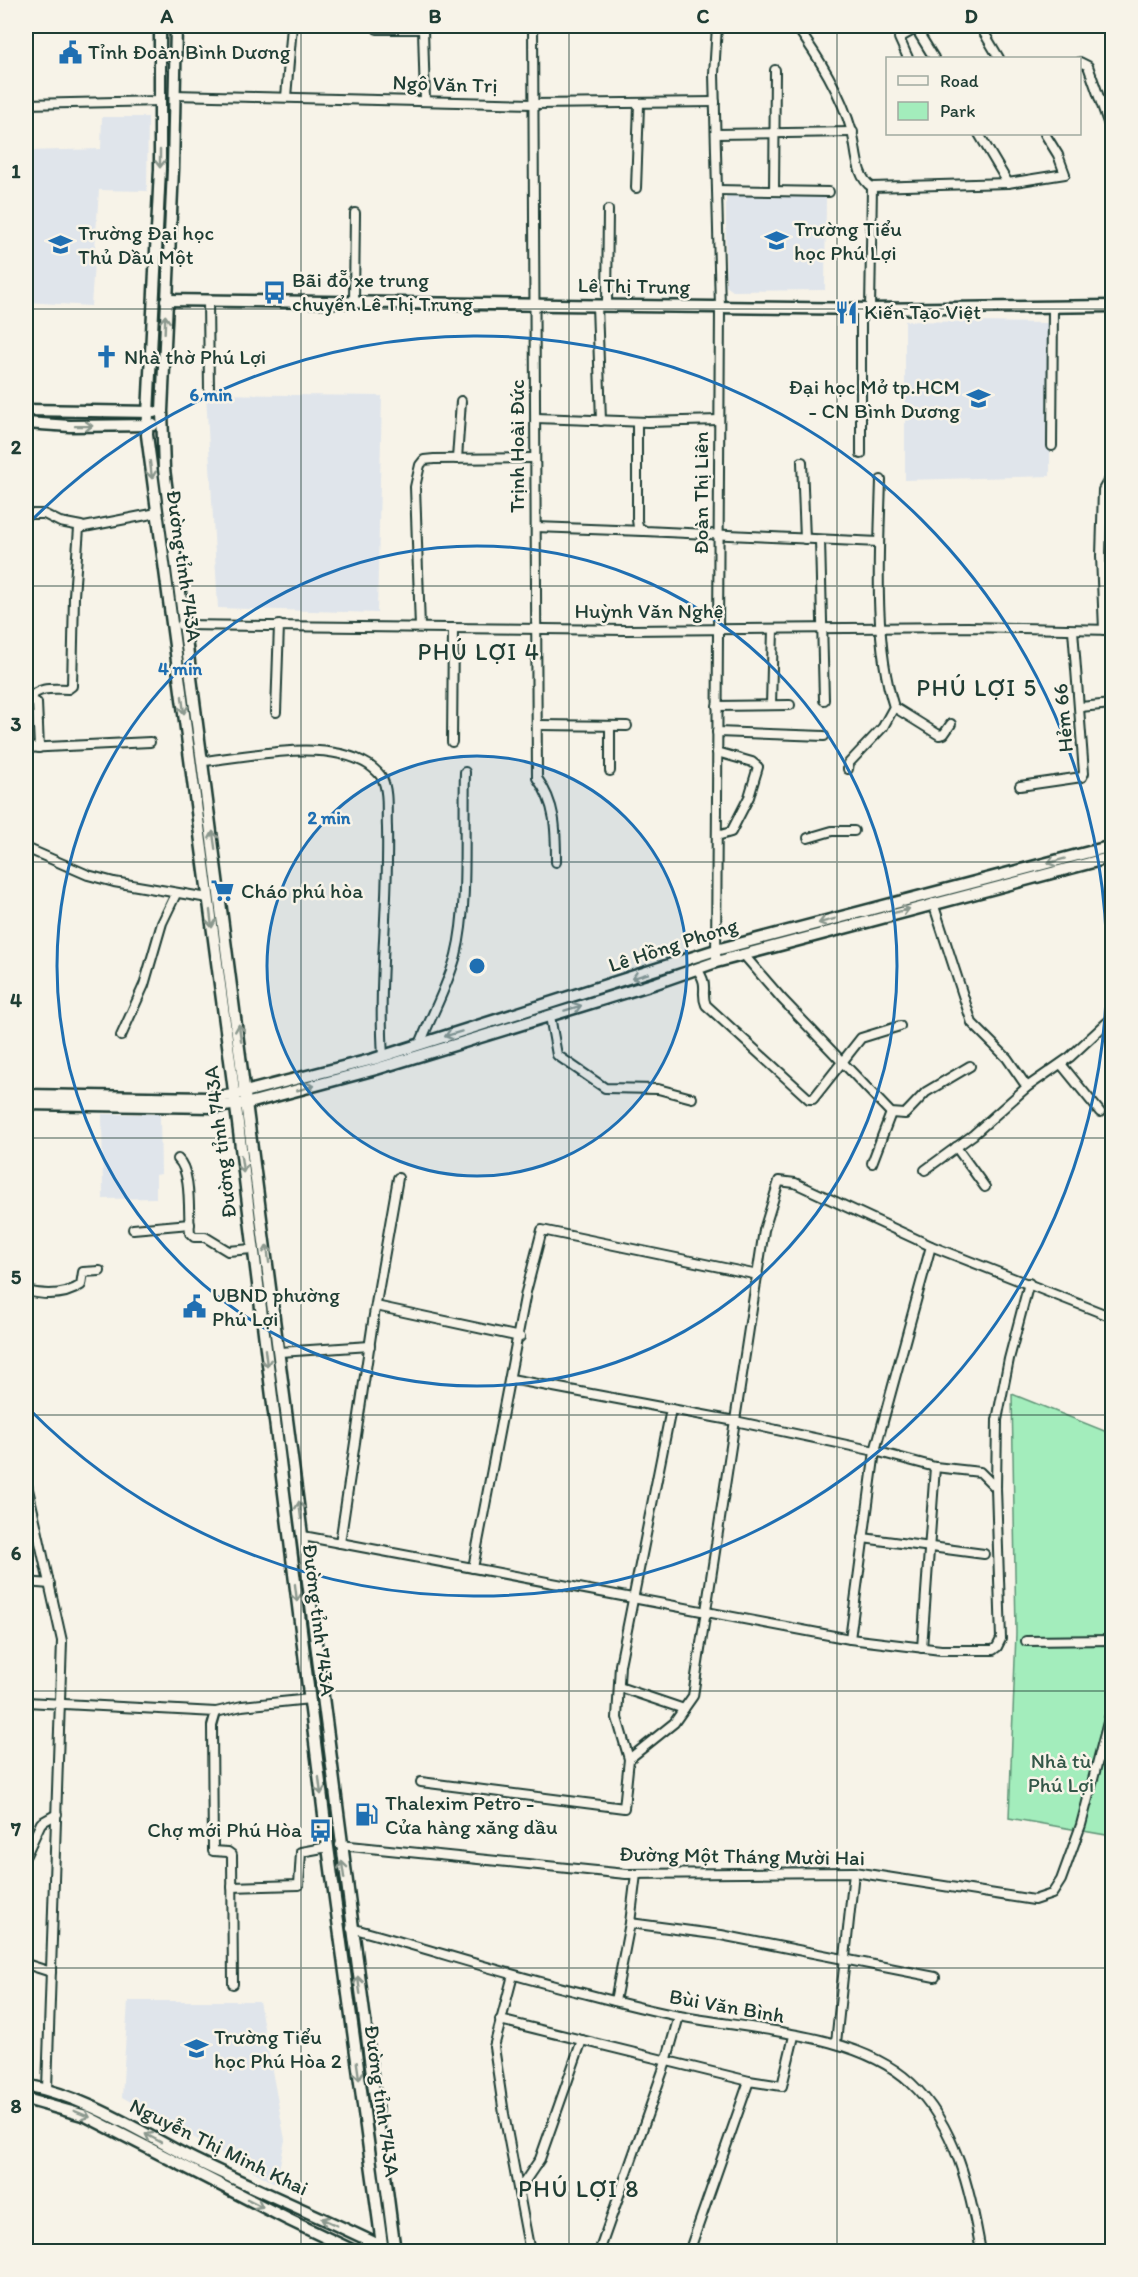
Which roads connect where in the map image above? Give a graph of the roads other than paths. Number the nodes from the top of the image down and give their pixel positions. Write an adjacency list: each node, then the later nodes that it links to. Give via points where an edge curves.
1 (160, 26): 17 (main road, Đường tỉnh 743A)
2 (176, 26): 15 (main road, Đường tỉnh 743A)
3 (292, 26): 16 (street)
4 (375, 26): 18 (street, via 423,29)
5 (533, 26): 21 (street, Trịnh Hoài Đức)
6 (717, 26): 19 (street, Đoàn Thị Liên)
7 (796, 26): 24 (street, via 823,66)
8 (918, 26): 10 (street, via 899,38); 11 (street)
9 (980, 26): 12 (street)
10 (908, 57)
11 (934, 57)
12 (998, 57)
13 (1081, 62): 23 (street, via 1088,66)
14 (775, 70): 25 (street)
15 (174, 94): 16 (street, Ngô Văn Trị); 38 (main road, Đường tỉnh 743A)
16 (286, 97): 18 (street, Ngô Văn Trị)
17 (161, 101): 20 (street); 37 (main road, Đường tỉnh 743A, one-way to 37)
18 (425, 101): 21 (street, Ngô Văn Trị)
19 (715, 102): 22 (street, Ngô Văn Trị); 26 (street, Đoàn Thị Liên)
20 (26, 104)
21 (533, 104): 22 (street, Ngô Văn Trị); 41 (street, Trịnh Hoài Đức)
22 (639, 105): 31 (street)
23 (1110, 128)
24 (853, 132): 25 (street); 30 (street, via 860,169)
25 (774, 133): 26 (street); 33 (street)
26 (716, 135): 32 (street, Đoàn Thị Liên)
27 (980, 135): 29 (street)
28 (1046, 135): 29 (street, via 1065,174)
29 (1008, 183): 30 (street)
30 (872, 187): 46 (street)
31 (636, 188)
32 (717, 190): 33 (street); 44 (street, Đoàn Thị Liên)
33 (774, 191): 34 (street)
34 (829, 192)
35 (608, 210): 42 (street)
36 (355, 213): 40 (street)
37 (154, 300): 38 (street, Lê Thị Trung); 53 (main road, Đường tỉnh 743A)
38 (166, 300): 39 (main road, Lê Thị Trung); 52 (main road, Đường tỉnh 743A, one-way to 38)
39 (208, 300): 40 (main road, Lê Thị Trung); 48 (street)
40 (354, 302): 41 (main road, Lê Thị Trung)
41 (535, 303): 42 (main road, Lê Thị Trung); 54 (street, Trịnh Hoài Đức)
42 (602, 305): 44 (main road, Lê Thị Trung); 56 (street)
43 (1113, 306): 45 (main road, Lê Thị Trung)
44 (720, 307): 46 (main road, Lê Thị Trung); 55 (street, Đoàn Thị Liên)
45 (1053, 307): 46 (main road, Lê Thị Trung); 61 (street)
46 (865, 309): 62 (street)
47 (1113, 381): 49 (street)
48 (209, 391)
49 (1113, 399)
50 (461, 401): 64 (street)
51 (26, 410): 53 (main road)
52 (162, 411): 53 (main road); 59 (main road, Đường tỉnh 743A)
53 (148, 412): 60 (main road, Đường tỉnh 743A)
54 (536, 418): 56 (street); 63 (street, Trịnh Hoài Đức)
55 (719, 420): 57 (street); 73 (street, Đoàn Thị Liên)
56 (601, 421): 57 (street)
57 (637, 422): 72 (street, via 637,520 638,527)
58 (26, 423): 60 (main road, one-way to 60)
59 (163, 424): 60 (main road); 79 (main road, Đường tỉnh 743A, via 164,469)
60 (148, 425): 68 (main road, Đường tỉnh 743A, one-way to 68)
61 (1052, 446)
62 (861, 454)
63 (535, 458): 64 (street); 71 (street, Trịnh Hoài Đức)
64 (457, 459): 82 (street, via 424,460 420,465 415,488)
65 (802, 462): 74 (street)
66 (881, 480): 76 (street)
67 (1113, 482): 90 (street, via 1103,489 1101,556)
68 (157, 513): 70 (street); 81 (main road, Đường tỉnh 743A)
69 (26, 514): 70 (street, via 44,514)
70 (81, 526): 91 (street, via 77,537 72,686 41,690)
71 (536, 527): 72 (street); 85 (street, Trịnh Hoài Đức)
72 (645, 531): 73 (street)
73 (719, 536): 74 (street); 88 (street, Đoàn Thị Liên)
74 (806, 539): 75 (street)
75 (820, 540): 76 (street); 87 (street)
76 (879, 542): 84 (street)
77 (27, 556): 78 (street)
78 (26, 580)
79 (186, 624): 80 (street, Huỳnh Văn Nghệ); 81 (street, Huỳnh Văn Nghệ); 111 (main road, Đường tỉnh 743A)
80 (279, 625): 82 (street, Huỳnh Văn Nghệ); 99 (street)
81 (173, 626): 124 (main road, Đường tỉnh 743A, one-way to 124)
82 (420, 627): 83 (street, Huỳnh Văn Nghệ)
83 (453, 628): 85 (street, Huỳnh Văn Nghệ); 107 (street)
84 (882, 628): 87 (street, Huỳnh Văn Nghệ); 89 (street, Huỳnh Văn Nghệ); 98 (street, via 883,665)
85 (537, 629): 88 (street, Huỳnh Văn Nghệ); 100 (street, Trịnh Hoài Đức)
86 (772, 629): 87 (street, Huỳnh Văn Nghệ); 88 (street, Huỳnh Văn Nghệ); 94 (street)
87 (824, 629): 92 (street)
88 (717, 630): 96 (street, Đoàn Thị Liên)
89 (1073, 630): 90 (street, Huỳnh Văn Nghệ); 97 (street, Hẻm 66)
90 (1108, 630)
91 (27, 699): 109 (street, via 37,703)
92 (824, 700)
93 (1113, 704): 97 (street)
94 (771, 705): 95 (street); 96 (street)
95 (790, 705)
96 (717, 706): 104 (street, Đoàn Thị Liên)
97 (1080, 706): 115 (street, Hẻm 66, via 1085,766 1082,777)
98 (894, 707): 101 (street, via 939,735); 112 (street, via 883,727 849,763)
99 (276, 712)
100 (538, 724): 102 (street); 122 (street, Trịnh Hoài Đức, via 537,778 556,818)
101 (951, 724)
102 (610, 726): 103 (street); 113 (street)
103 (627, 726)
104 (717, 732): 105 (street); 110 (street, Đoàn Thị Liên)
105 (824, 736)
106 (150, 742): 109 (street)
107 (452, 742)
108 (26, 748): 109 (street)
109 (39, 748)
110 (717, 752): 117 (street, Đoàn Thị Liên); 117 (street, via 758,767 740,817 731,832)
111 (204, 761): 134 (street, via 334,752 371,766 382,778 387,857 381,985); 139 (main road, Đường tỉnh 743A, one-way to 111)
112 (848, 769)
113 (610, 771)
114 (465, 772): 133 (street, via 459,944)
115 (1020, 786)
116 (854, 831): 118 (street, via 832,831)
117 (717, 836): 127 (street, Đoàn Thị Liên)
118 (808, 838)
119 (1113, 846): 127 (main road, Lê Hồng Phong, one-way to 127)
120 (26, 849): 123 (street, via 88,874)
121 (1113, 857): 125 (main road, Lê Hồng Phong)
122 (556, 862)
123 (176, 894): 124 (street); 132 (street)
124 (208, 898): 141 (main road, Đường tỉnh 743A, one-way to 141)
125 (933, 903): 126 (main road, Lê Hồng Phong, one-way to 125); 138 (street, via 972,1023 1007,1058)
126 (743, 954): 127 (main road, Lê Hồng Phong); 135 (street)
127 (716, 956): 128 (main road, Lê Hồng Phong); 133 (main road, Lê Hồng Phong, one-way to 133)
128 (697, 969): 129 (main road, Lê Hồng Phong, one-way to 128); 135 (street, via 705,984 706,1005 809,1099 813,1099)
129 (550, 1016): 142 (street, via 557,1055 605,1088 658,1089); 143 (main road, Lê Hồng Phong, one-way to 129, via 376,1070)
130 (1113, 1018): 136 (street)
131 (900, 1026): 135 (street, via 861,1038)
132 (122, 1036)
133 (420, 1044): 134 (main road, Lê Hồng Phong)
134 (383, 1056): 139 (main road, Lê Hồng Phong)
135 (841, 1061): 147 (street)
136 (1061, 1064): 138 (street); 146 (street)
137 (970, 1066): 147 (street, via 926,1092 905,1114)
138 (1027, 1087): 148 (street)
139 (248, 1091): 141 (main road, Lê Hồng Phong); 143 (main road, Đường tỉnh 743A)
140 (26, 1095): 141 (main road)
141 (233, 1095): 145 (main road, Đường tỉnh 743A)
142 (692, 1098)
143 (249, 1103): 145 (main road, Lê Hồng Phong); 162 (main road, Đường tỉnh 743A, one-way to 143)
144 (26, 1104): 145 (main road)
145 (234, 1106): 157 (main road, Đường tỉnh 743A, one-way to 157)
146 (1100, 1112)
147 (891, 1113): 150 (street)
148 (956, 1147): 151 (street); 153 (street)
149 (178, 1159): 154 (street, via 188,1179)
150 (872, 1162)
151 (925, 1170)
152 (398, 1178): 164 (street)
153 (985, 1187)
154 (190, 1224): 155 (street); 157 (street, via 194,1237 205,1237 228,1251)
155 (133, 1229)
156 (931, 1246): 159 (street, via 782,1179 776,1185 764,1230); 160 (street); 174 (street)
157 (252, 1249): 163 (main road, Đường tỉnh 743A)
158 (100, 1271): 161 (street, via 83,1272 81,1285 70,1291)
159 (758, 1275): 166 (street, via 542,1230); 173 (street)
160 (1029, 1283): 165 (street); 177 (street, via 997,1420)
161 (26, 1291)
162 (274, 1300): 163 (main road); 168 (main road, Đường tỉnh 743A)
163 (259, 1301): 172 (main road, Đường tỉnh 743A, one-way to 172)
164 (376, 1306): 166 (street); 167 (street)
165 (1113, 1317)
166 (520, 1337): 169 (street)
167 (370, 1346): 168 (street); 181 (street)
168 (280, 1352): 171 (main road, Đường tỉnh 743A)
169 (511, 1379): 170 (street); 184 (street)
170 (671, 1409): 173 (street); 187 (street)
171 (288, 1418): 172 (main road); 178 (main road, Đường tỉnh 743A, one-way to 171)
172 (274, 1419): 179 (main road, Đường tỉnh 743A)
173 (735, 1420): 174 (street); 188 (street)
174 (875, 1451): 175 (street); 180 (street)
175 (935, 1467): 177 (street, via 980,1472); 182 (street)
176 (26, 1480): 186 (street)
177 (996, 1488): 192 (street, via 999,1644 987,1650)
178 (303, 1536): 179 (main road); 181 (street); 194 (main road, Đường tỉnh 743A)
179 (289, 1538): 195 (main road, Đường tỉnh 743A, one-way to 195)
180 (863, 1538): 182 (street); 189 (street)
181 (340, 1543): 184 (street)
182 (929, 1547): 183 (street); 192 (street)
183 (984, 1554)
184 (473, 1568): 187 (street)
185 (26, 1582): 186 (street)
186 (50, 1584): 197 (street, via 62,1641)
187 (634, 1599): 188 (street); 193 (street)
188 (707, 1613): 189 (street); 199 (street, via 693,1696)
189 (850, 1639): 192 (street)
190 (1113, 1640): 191 (street)
191 (1026, 1641)
192 (922, 1648)
193 (618, 1687): 199 (street); 201 (street, via 617,1718)
194 (322, 1698): 195 (main road); 204 (main road, Đường tỉnh 743A)
195 (310, 1699): 200 (street); 205 (main road, Đường tỉnh 743A, one-way to 205)
196 (26, 1702): 197 (street)
197 (60, 1705): 200 (street); 203 (street)
198 (1113, 1707): 207 (street, Đường Một Tháng Mười Hai, via 1082,1825 1052,1894 1034,1900 1018,1899)
199 (684, 1709): 201 (street, via 659,1737)
200 (216, 1712): 209 (street, via 212,1726 213,1851 231,1853)
201 (629, 1759): 202 (street, via 624,1808)
202 (421, 1782)
203 (57, 1814): 206 (street, via 41,1823); 215 (street)
204 (340, 1845): 205 (main road); 208 (street, Đường Một Tháng Mười Hai); 211 (main road, Đường tỉnh 743A, one-way to 204)
205 (328, 1847): 209 (street, via 302,1852 301,1879 295,1886); 212 (main road, Đường tỉnh 743A)
206 (26, 1855)
207 (854, 1872): 208 (street, Đường Một Tháng Mười Hai); 213 (street)
208 (636, 1874): 210 (street)
209 (232, 1887): 218 (street)
210 (630, 1923): 213 (street); 219 (street)
211 (351, 1928): 212 (main road); 216 (street, Bùi Văn Bình); 232 (main road, Đường tỉnh 743A, one-way to 211)
212 (339, 1929): 232 (main road, Đường tỉnh 743A, one-way to 232)
213 (844, 1958): 217 (street); 224 (street)
214 (26, 1964): 215 (street)
215 (51, 1972): 228 (street)
216 (513, 1975): 219 (street, Bùi Văn Bình); 221 (street)
217 (935, 1977)
218 (233, 1984)
219 (615, 2001): 220 (street, Bùi Văn Bình)
220 (679, 2016): 222 (street, Bùi Văn Bình); 225 (street)
221 (500, 2020): 223 (street); 231 (street, via 494,2047)
222 (794, 2036): 224 (street, Bùi Văn Bình); 226 (street, via 782,2086)
223 (582, 2040): 225 (street); 231 (street, via 540,2159)
224 (836, 2043): 237 (street, Bùi Văn Bình, via 862,2052 910,2082 942,2122 956,2153)
225 (666, 2062): 226 (street); 235 (street)
226 (749, 2081): 236 (street)
227 (26, 2085): 228 (main road, Nguyễn Thị Minh Khai)
228 (47, 2089): 230 (main road, Nguyễn Thị Minh Khai, one-way to 228, via 97,2109)
229 (26, 2099): 230 (main road, Nguyễn Thị Minh Khai, one-way to 230, via 86,2116)
230 (189, 2163): 232 (main road, Nguyễn Thị Minh Khai, one-way to 230); 233 (main road, Nguyễn Thị Minh Khai, one-way to 233)
231 (519, 2190): 234 (street)
232 (388, 2250)
233 (356, 2252)
234 (530, 2252)
235 (599, 2252)
236 (689, 2252)
237 (981, 2252)

